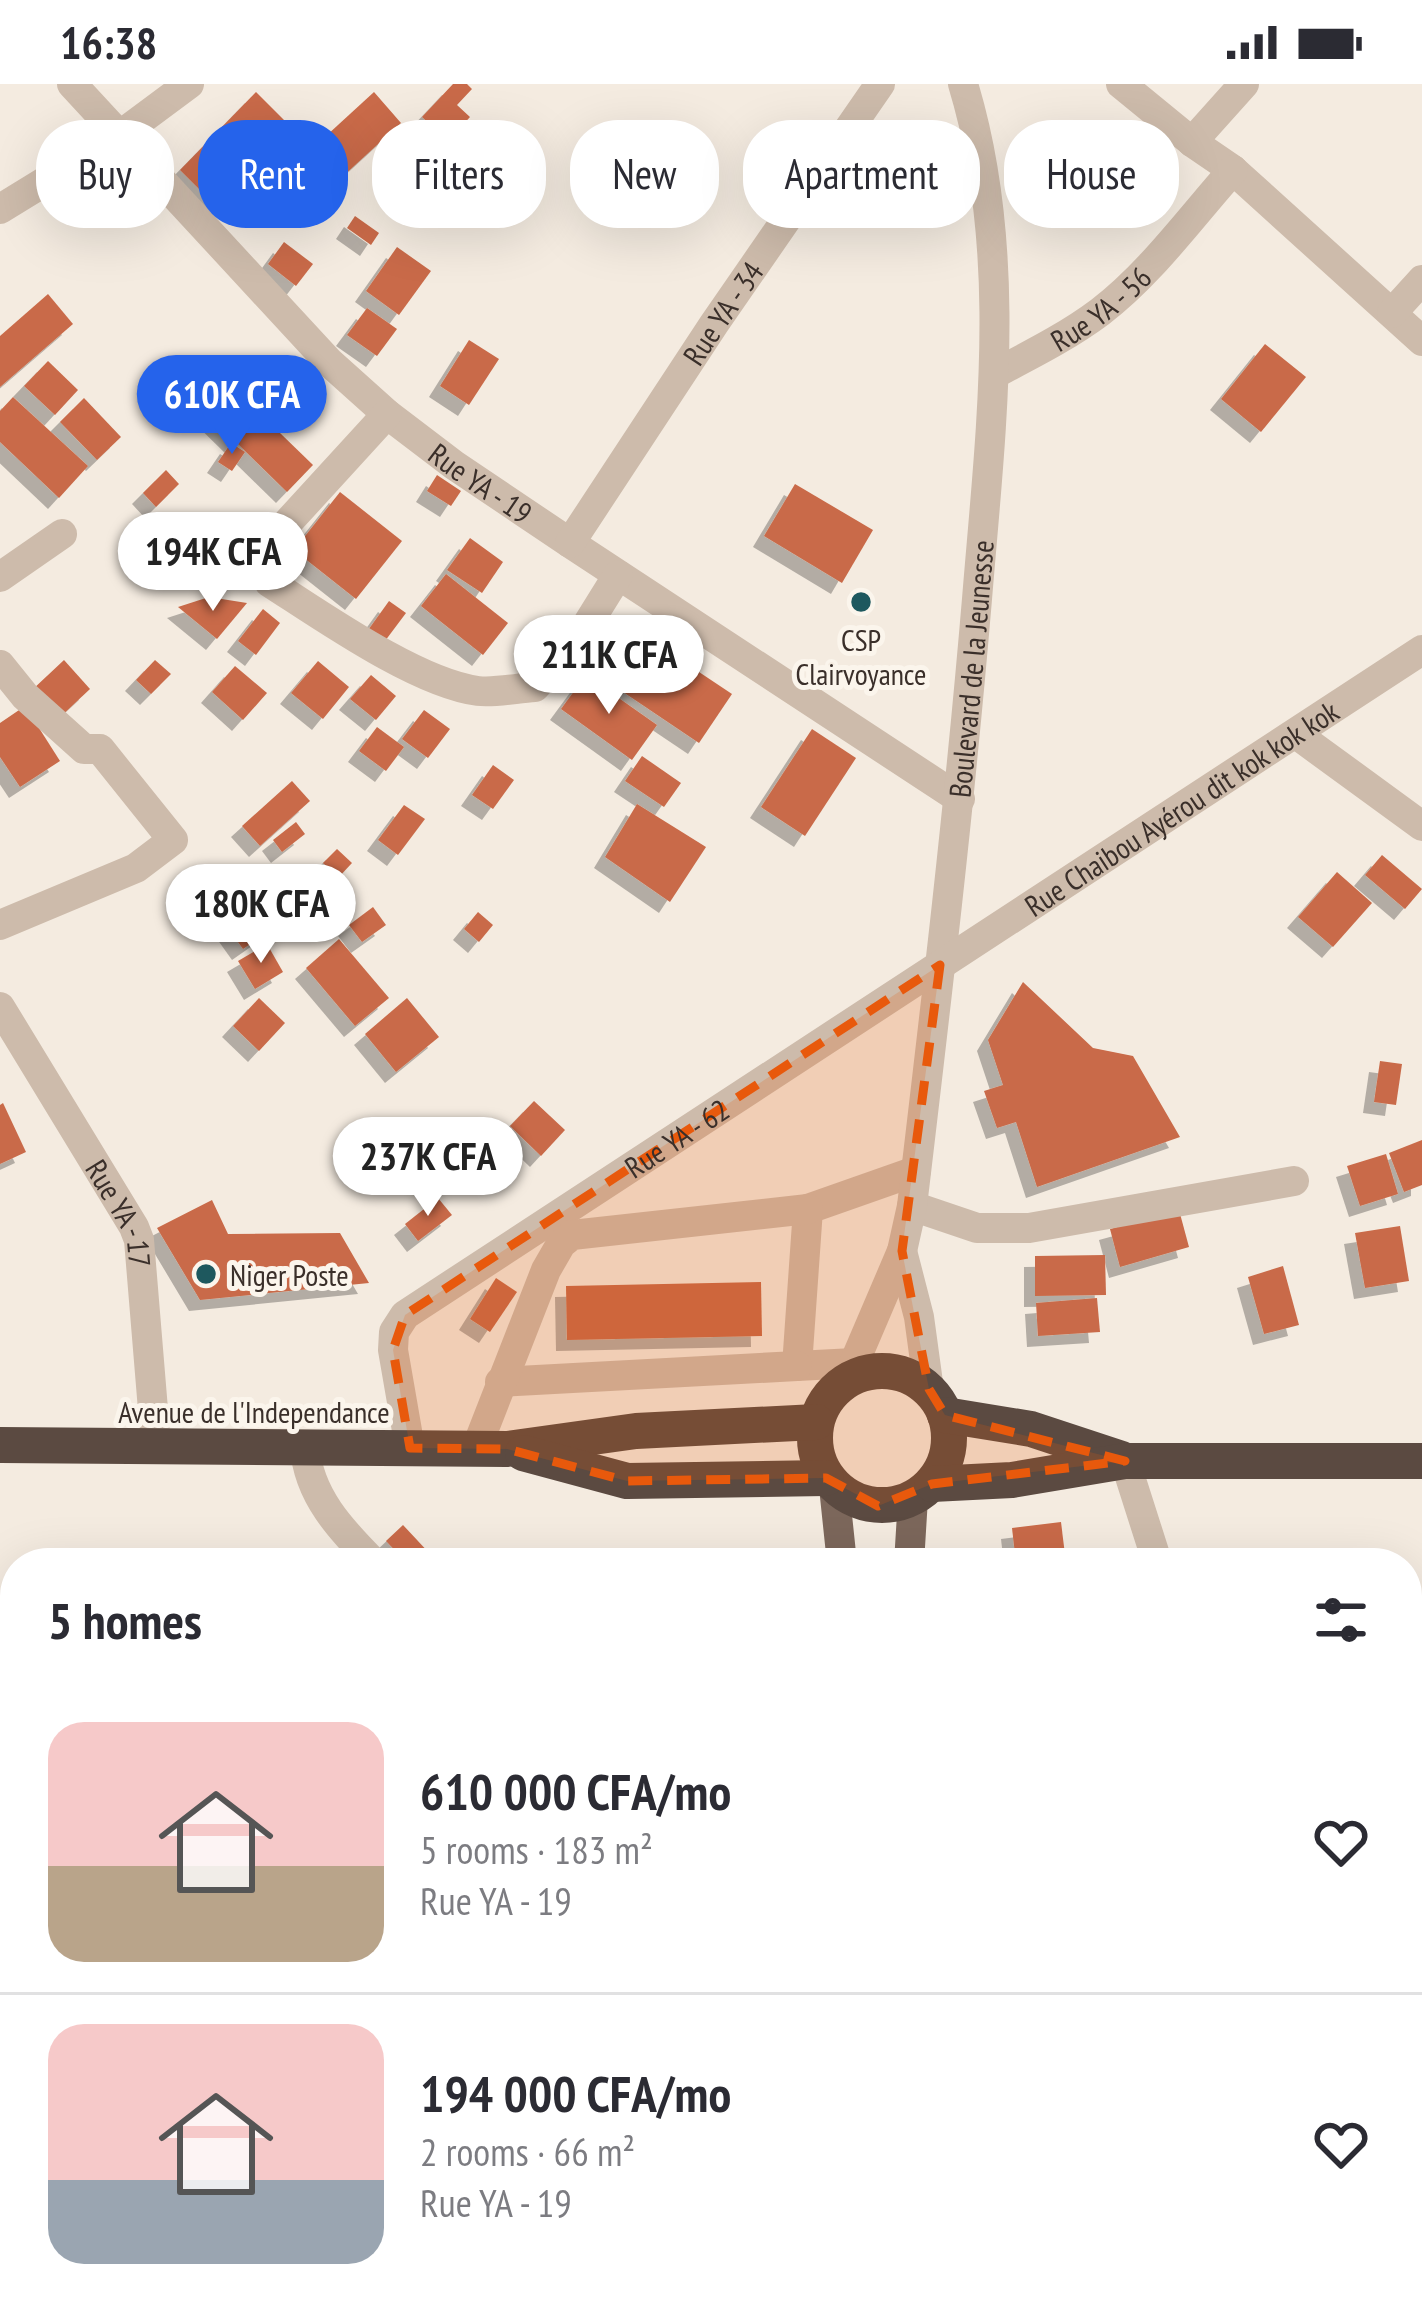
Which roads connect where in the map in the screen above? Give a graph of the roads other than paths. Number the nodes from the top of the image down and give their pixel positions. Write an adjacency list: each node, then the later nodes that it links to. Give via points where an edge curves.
1 (71, 84): 7 (street, Rue YA - 19)
2 (189, 84): 8 (street)
3 (880, 84): 20 (street, Rue YA - 34)
4 (963, 84): 17 (street, Boulevard de la Jeunesse, via 987,201)
5 (1120, 84): 9 (street)
6 (1244, 84): 9 (street)
7 (104, 120)
8 (141, 120)
9 (1192, 142): 10 (street)
10 (1233, 170): 15 (street); 17 (street, Rue YA - 56, via 1103,309)
11 (36, 187): 13 (street)
12 (174, 195): 18 (street, Rue YA - 19)
13 (0, 209)
14 (1422, 280): 15 (street)
15 (1392, 313): 16 (street)
16 (1422, 341)
17 (996, 373): 26 (street, Boulevard de la Jeunesse)
18 (387, 414): 20 (street, Rue YA - 19); 21 (street, via 280,531 269,582 370,645 478,691 535,687 577,641)
19 (62, 534): 22 (street)
20 (570, 543): 21 (street, Rue YA - 19)
21 (618, 575): 26 (street, Rue YA - 19)
22 (0, 577)
23 (1422, 650): 25 (street, Rue Chaibou Ayérou dit kok kok kok)
24 (0, 665): 28 (street, via 84,749 100,749 173,840 136,868)
25 (1296, 734): 27 (street); 29 (street, Rue Chaibou Ayérou dit kok kok kok)
26 (960, 799): 29 (street, Boulevard de la Jeunesse)
27 (1422, 826)
28 (0, 925)
29 (940, 965): 31 (street, Boulevard de la Jeunesse); 44 (street, Rue YA - 62, via 405,1315 393,1350)
30 (0, 1007): 42 (street, Rue YA - 17, via 139,1240)
31 (916, 1172): 33 (street, Boulevard de la Jeunesse); 34 (street)
32 (1294, 1181): 33 (street, via 1029,1228 977,1228)
33 (912, 1206): 35 (street, Boulevard de la Jeunesse)
34 (808, 1209): 36 (street); 38 (street, via 572,1235 546,1270)
35 (902, 1251): 37 (street, Boulevard de la Jeunesse); 39 (street)
36 (797, 1366): 37 (street); 38 (street)
37 (850, 1372): 39 (highway, via 910,1377); 40 (highway)
38 (500, 1382): 45 (street)
39 (937, 1403): 46 (highway); 49 (highway, via 948,1452)
40 (816, 1422): 45 (highway, Avenue de l'Independance); 48 (highway, via 815,1451)
41 (0, 1445): 42 (highway, Avenue de l'Independance)
42 (156, 1446): 43 (highway, Avenue de l'Independance)
43 (304, 1447): 44 (highway, Avenue de l'Independance); 50 (street, via 306,1473)
44 (410, 1448): 45 (highway, Avenue de l'Independance)
45 (491, 1449): 48 (highway, Avenue de l'Independance, via 627,1481)
46 (1125, 1460): 47 (highway); 49 (highway); 53 (street)
47 (1422, 1461)
48 (830, 1483): 49 (highway, via 878,1506); 51 (main road)
49 (922, 1491): 52 (main road)
50 (361, 1548)
51 (840, 1548)
52 (912, 1548)
53 (1153, 1548)

